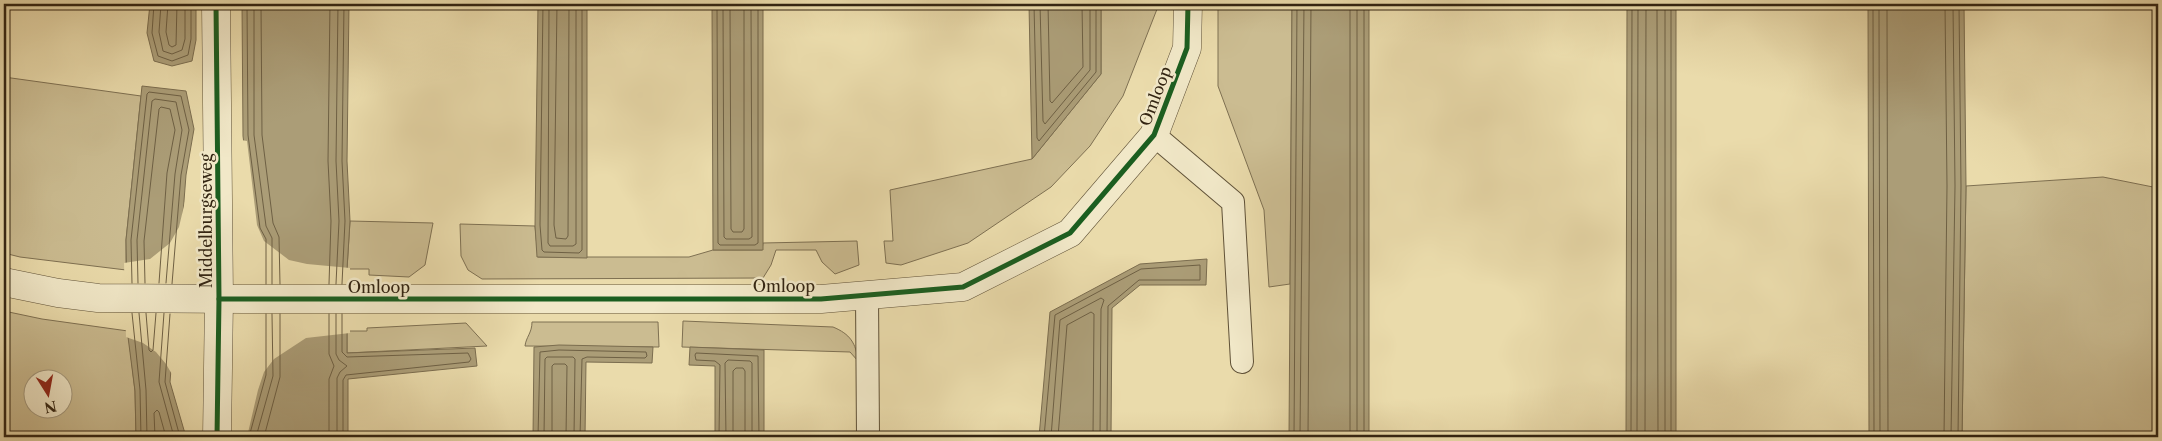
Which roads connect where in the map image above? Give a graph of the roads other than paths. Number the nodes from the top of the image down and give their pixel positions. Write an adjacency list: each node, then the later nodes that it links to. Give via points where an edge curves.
1 (216, 4): 6 (street, Middelburgseweg)
2 (1188, 4): 3 (street, Omloop, via 1187,48)
3 (1154, 135): 5 (street, Omloop, via 1070,233 963,287); 7 (lane, via 1233,202)
4 (4, 282): 6 (street, Omloop, via 98,298)
5 (867, 295): 6 (street, Omloop, via 821,299); 9 (lane)
6 (218, 299): 8 (street, Middelburgseweg)
7 (1242, 362)
8 (218, 437)
9 (868, 437)

